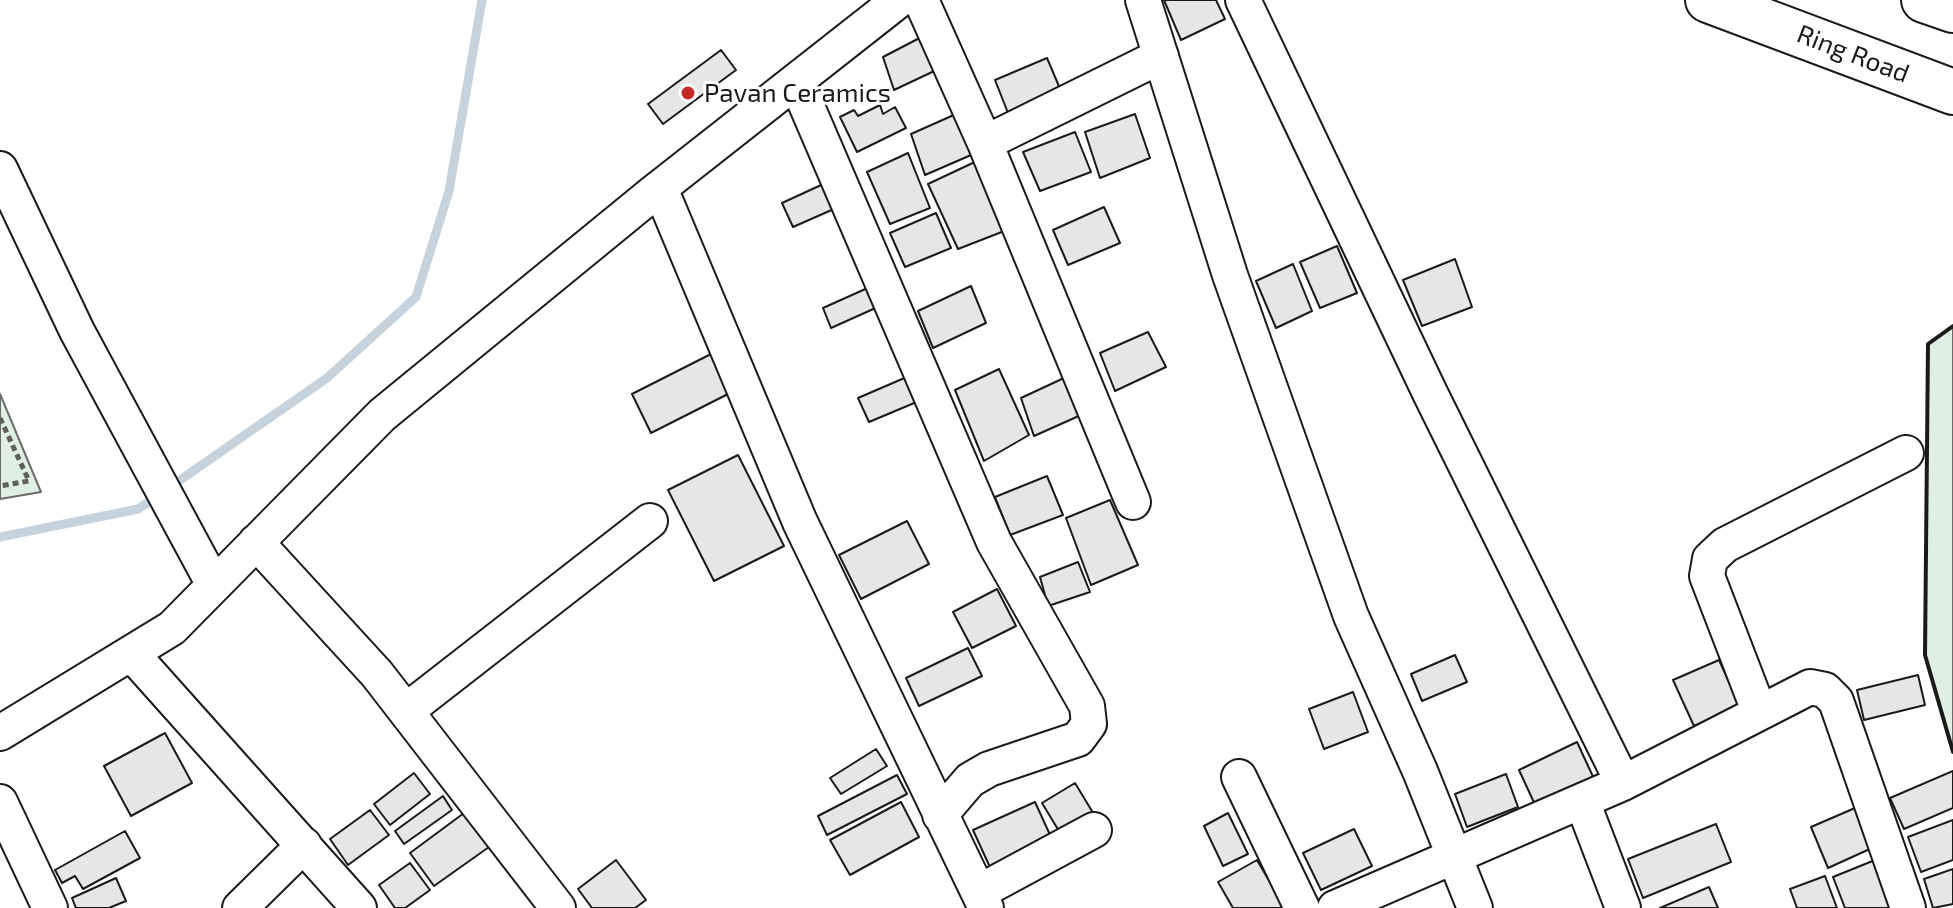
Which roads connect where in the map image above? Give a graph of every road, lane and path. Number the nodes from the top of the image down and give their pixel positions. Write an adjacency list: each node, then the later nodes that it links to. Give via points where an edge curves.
1 (899, 0): 9 (street)
2 (921, 0): 11 (street)
3 (1143, 0): 8 (street)
4 (1243, 0): 26 (street)
5 (1708, 0): 10 (main road, Ring Road)
6 (1924, 0): 7 (main road)
7 (1953, 10)
8 (1161, 56): 11 (street); 32 (street, via 1230,275 1351,616)
9 (796, 81): 13 (street); 29 (street, via 994,542 1087,706 1089,724 1078,739 989,769 970,780)
10 (1953, 92)
11 (985, 143): 17 (street)
12 (0, 169): 20 (street, via 77,331)
13 (660, 188): 19 (street, via 382,415); 29 (street, via 800,522)
14 (0, 418): 16 (path, via 29,481)
15 (1906, 453): 23 (street, via 1725,545 1710,559 1707,576)
16 (0, 486)
17 (1133, 502)
18 (650, 521): 22 (street)
19 (256, 542): 20 (street); 22 (street)
20 (214, 585): 21 (street, via 172,628)
21 (131, 653): 24 (street); 31 (street)
22 (406, 711): 37 (street)
23 (1759, 711): 26 (street); 42 (street, via 1810,687 1825,690 1836,701)
24 (0, 733)
25 (1239, 777): 38 (street)
26 (1623, 783): 27 (street)
27 (1582, 801): 32 (street); 41 (street)
28 (0, 802): 34 (street)
29 (940, 815): 33 (street)
30 (1094, 830): 33 (street)
31 (304, 845): 35 (street); 36 (street)
32 (1454, 858): 39 (street); 40 (street)
33 (983, 900)
34 (50, 908)
35 (240, 908)
36 (359, 908)
37 (558, 908)
38 (1302, 908)
39 (1335, 908)
40 (1475, 908)
41 (1623, 908)
42 (1908, 908)

